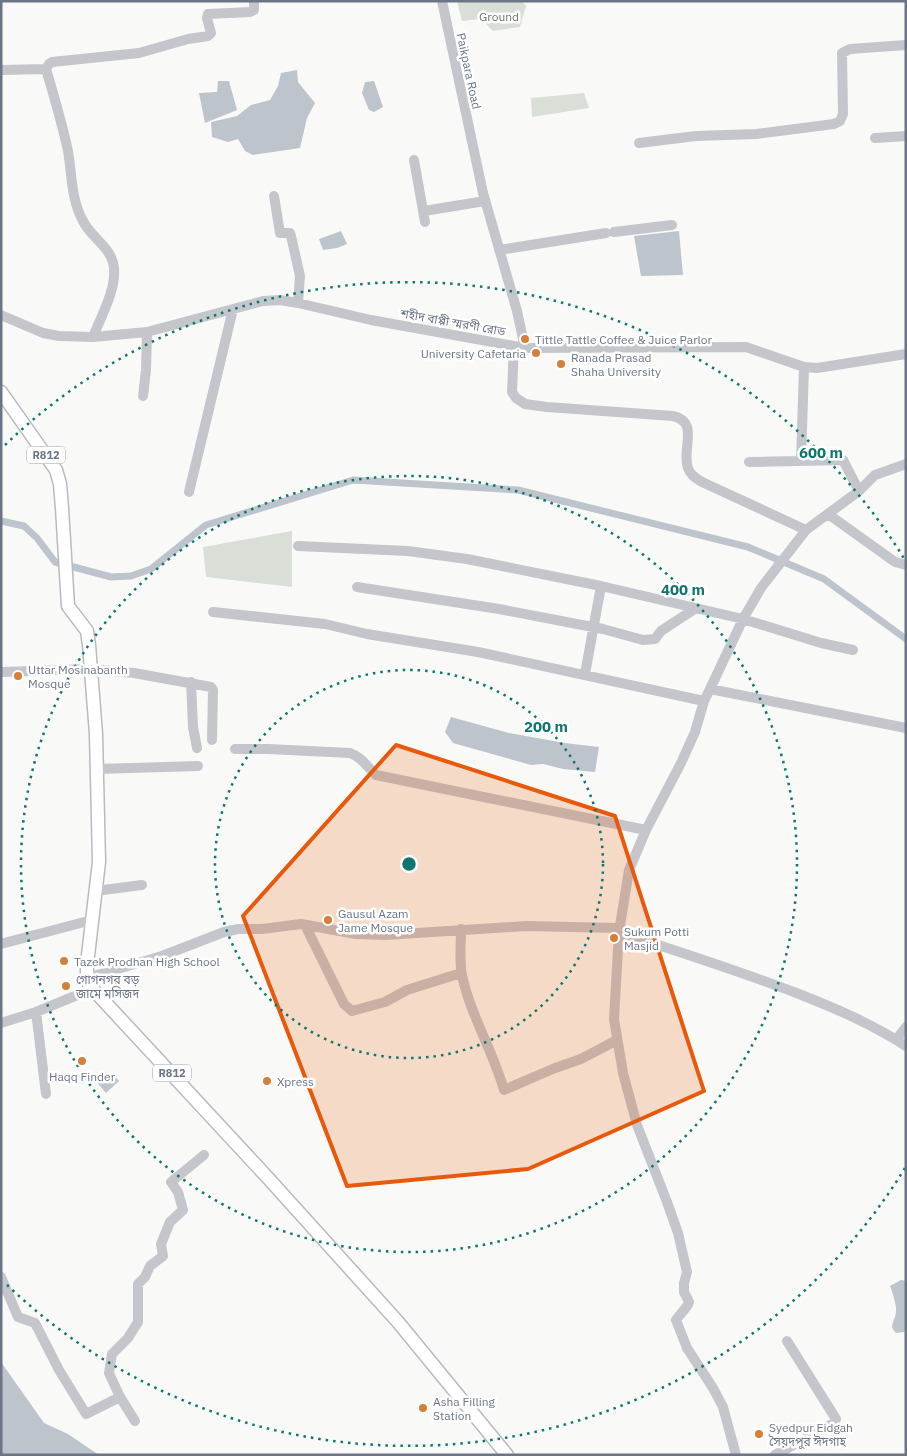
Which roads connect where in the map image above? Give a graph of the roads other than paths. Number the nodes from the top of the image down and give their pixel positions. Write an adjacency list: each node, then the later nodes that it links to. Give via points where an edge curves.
1 (254, 1): 4 (street, via 254,10 250,12 208,14 211,33 208,36 139,53 52,62)
2 (442, 1): 11 (street, Paikpara Road)
3 (906, 45): 8 (street, via 850,49 842,53 843,114 834,124)
4 (46, 69): 5 (street); 20 (street, via 68,151 78,212 113,261 112,286)
5 (1, 70)
6 (906, 136): 7 (street)
7 (875, 138)
8 (639, 143)
9 (414, 160): 12 (street)
10 (274, 196): 16 (street, via 279,230 282,234 290,233 293,244 301,282)
11 (485, 201): 12 (street); 15 (street, Paikpara Road)
12 (424, 211): 13 (street)
13 (425, 222)
14 (672, 225): 15 (street)
15 (499, 250): 22 (street, Paikpara Road)
16 (298, 303): 17 (street, শহীদ বাপ্পী স্মরণী রোড, via 263,301); 21 (street, শহীদ বাপ্পী স্মরণী রোড)
17 (233, 309): 19 (street, শহীদ বাপ্পী স্মরণী রোড); 31 (street)
18 (1, 315): 20 (street, শহীদ বাপ্পী স্মরণী রোড, via 43,333)
19 (148, 332): 20 (street, শহীদ বাপ্পী স্মরণী রোড); 26 (street)
20 (93, 337)
21 (514, 346): 22 (street, শহীদ বাপ্পী স্মরণী রোড); 33 (street, via 512,392 525,404 682,418 688,431 686,461 692,475)
22 (525, 348): 24 (street, শহীদ বাপ্পী স্মরণী রোড, via 746,347)
23 (906, 354): 24 (street, শহীদ বাপ্পী স্মরণী রোড, via 817,368)
24 (804, 367): 27 (street)
25 (1, 392): 43 (main road, R812, via 56,470 60,484 68,606 87,631)
26 (143, 396)
27 (801, 461): 28 (street); 30 (street, via 843,460)
28 (748, 462)
29 (906, 464): 30 (street, via 875,475)
30 (859, 491): 32 (street)
31 (189, 492)
32 (828, 514): 33 (street); 35 (street, via 895,562)
33 (806, 530): 40 (street, via 761,588)
34 (298, 546): 36 (street, via 467,559)
35 (906, 565)
36 (600, 586): 38 (street); 41 (street)
37 (357, 587): 41 (street)
38 (696, 608): 40 (street); 41 (street, via 655,639 643,640)
39 (214, 612): 45 (street, via 325,624)
40 (743, 618): 42 (street); 47 (street)
41 (592, 627): 45 (street)
42 (853, 650)
43 (91, 669): 44 (street); 46 (street); 54 (main road, R812)
44 (2, 672)
45 (585, 674): 48 (street)
46 (191, 682): 50 (street, via 213,690); 51 (street)
47 (710, 689): 48 (street); 49 (street)
48 (704, 701): 55 (street, via 685,756)
49 (906, 728)
50 (212, 740)
51 (197, 748)
52 (235, 749): 55 (street, via 350,753 383,777)
53 (198, 766): 54 (street)
54 (97, 769): 57 (main road, R812, via 99,862)
55 (646, 830): 61 (street, via 629,870)
56 (142, 886): 57 (street)
57 (95, 891): 58 (main road, R812)
58 (92, 920): 62 (street); 64 (main road, R812)
59 (305, 925): 60 (street, via 356,934 386,935); 63 (street, via 348,1010 385,1002 408,990); 64 (street, via 224,932)
60 (461, 929): 61 (street, via 526,926); 63 (street)
61 (619, 930): 68 (street, via 614,1019); 69 (street, via 761,979 844,1012)
62 (1, 944)
63 (461, 973): 68 (street, via 504,1090 581,1059)
64 (89, 983): 65 (street); 77 (main road, R812, via 398,1322)
65 (36, 1012): 66 (street); 71 (street)
66 (1, 1023)
67 (906, 1027): 69 (street)
68 (618, 1040): 78 (street, via 637,1125 674,1220 688,1272 684,1283 688,1302 676,1320 687,1348 723,1407)
69 (896, 1040): 70 (street)
70 (906, 1046)
71 (46, 1094)
72 (204, 1155): 75 (street, via 171,1182 183,1210 170,1222 161,1244 163,1256 150,1266 138,1284 138,1322 112,1354 109,1372)
73 (1, 1276): 75 (street, via 18,1317 36,1323 86,1414)
74 (787, 1341): 79 (street, via 836,1419)
75 (120, 1397): 76 (street)
76 (135, 1421)
77 (507, 1455)
78 (736, 1455)
79 (775, 1455)

